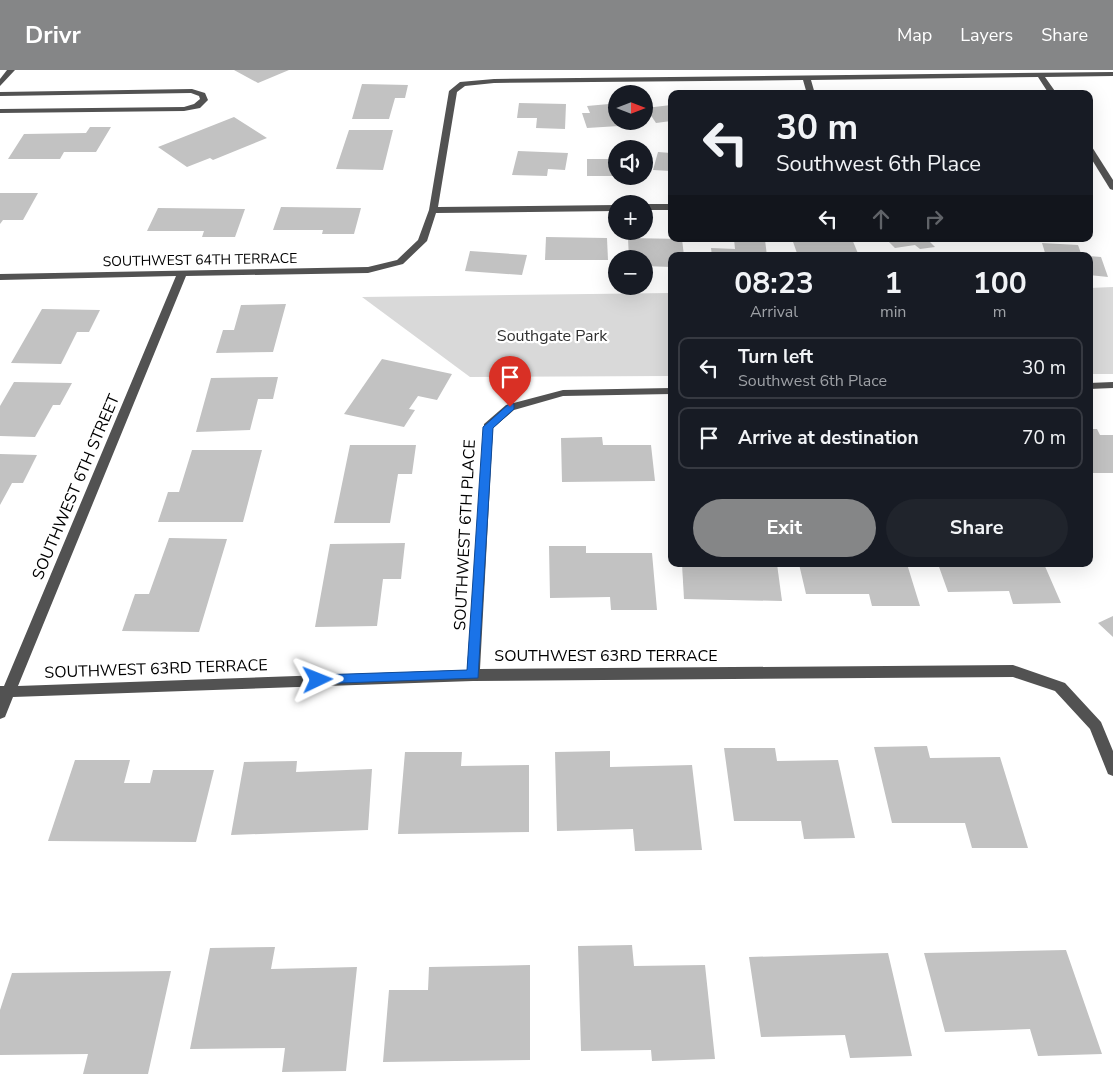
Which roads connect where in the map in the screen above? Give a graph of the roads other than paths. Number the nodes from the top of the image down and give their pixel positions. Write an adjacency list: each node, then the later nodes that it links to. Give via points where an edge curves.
1 (10, 70): 5 (street)
2 (1113, 74): 3 (street)
3 (1040, 75): 4 (street); 7 (street)
4 (807, 79): 6 (street); 15 (street, via 494,81 463,84 453,91)
5 (0, 84)
6 (810, 90)
7 (1050, 90)
8 (0, 94): 9 (street, via 192,91 202,95 204,100 197,106 184,109)
9 (0, 111)
10 (1093, 155): 11 (street)
11 (1113, 187)
12 (653, 207): 13 (street)
13 (668, 207)
14 (608, 208): 15 (street)
15 (433, 210): 16 (street, SOUTHWEST 64TH TERRACE, via 422,241 400,262 368,270)
16 (182, 274): 17 (street, SOUTHWEST 64TH TERRACE); 22 (street, SOUTHWEST 6TH STREET)
17 (0, 276)
18 (1093, 386): 19 (street)
19 (1113, 386)
20 (668, 391): 21 (street, SOUTHWEST 6TH PLACE, via 563,393 510,407 488,427)
21 (473, 675): 22 (street, SOUTHWEST 63RD TERRACE); 24 (street, SOUTHWEST 63RD TERRACE, via 1012,671 1060,687 1096,726)
22 (4, 692): 23 (street, SOUTHWEST 6TH STREET)
23 (0, 713)
24 (1113, 770)

